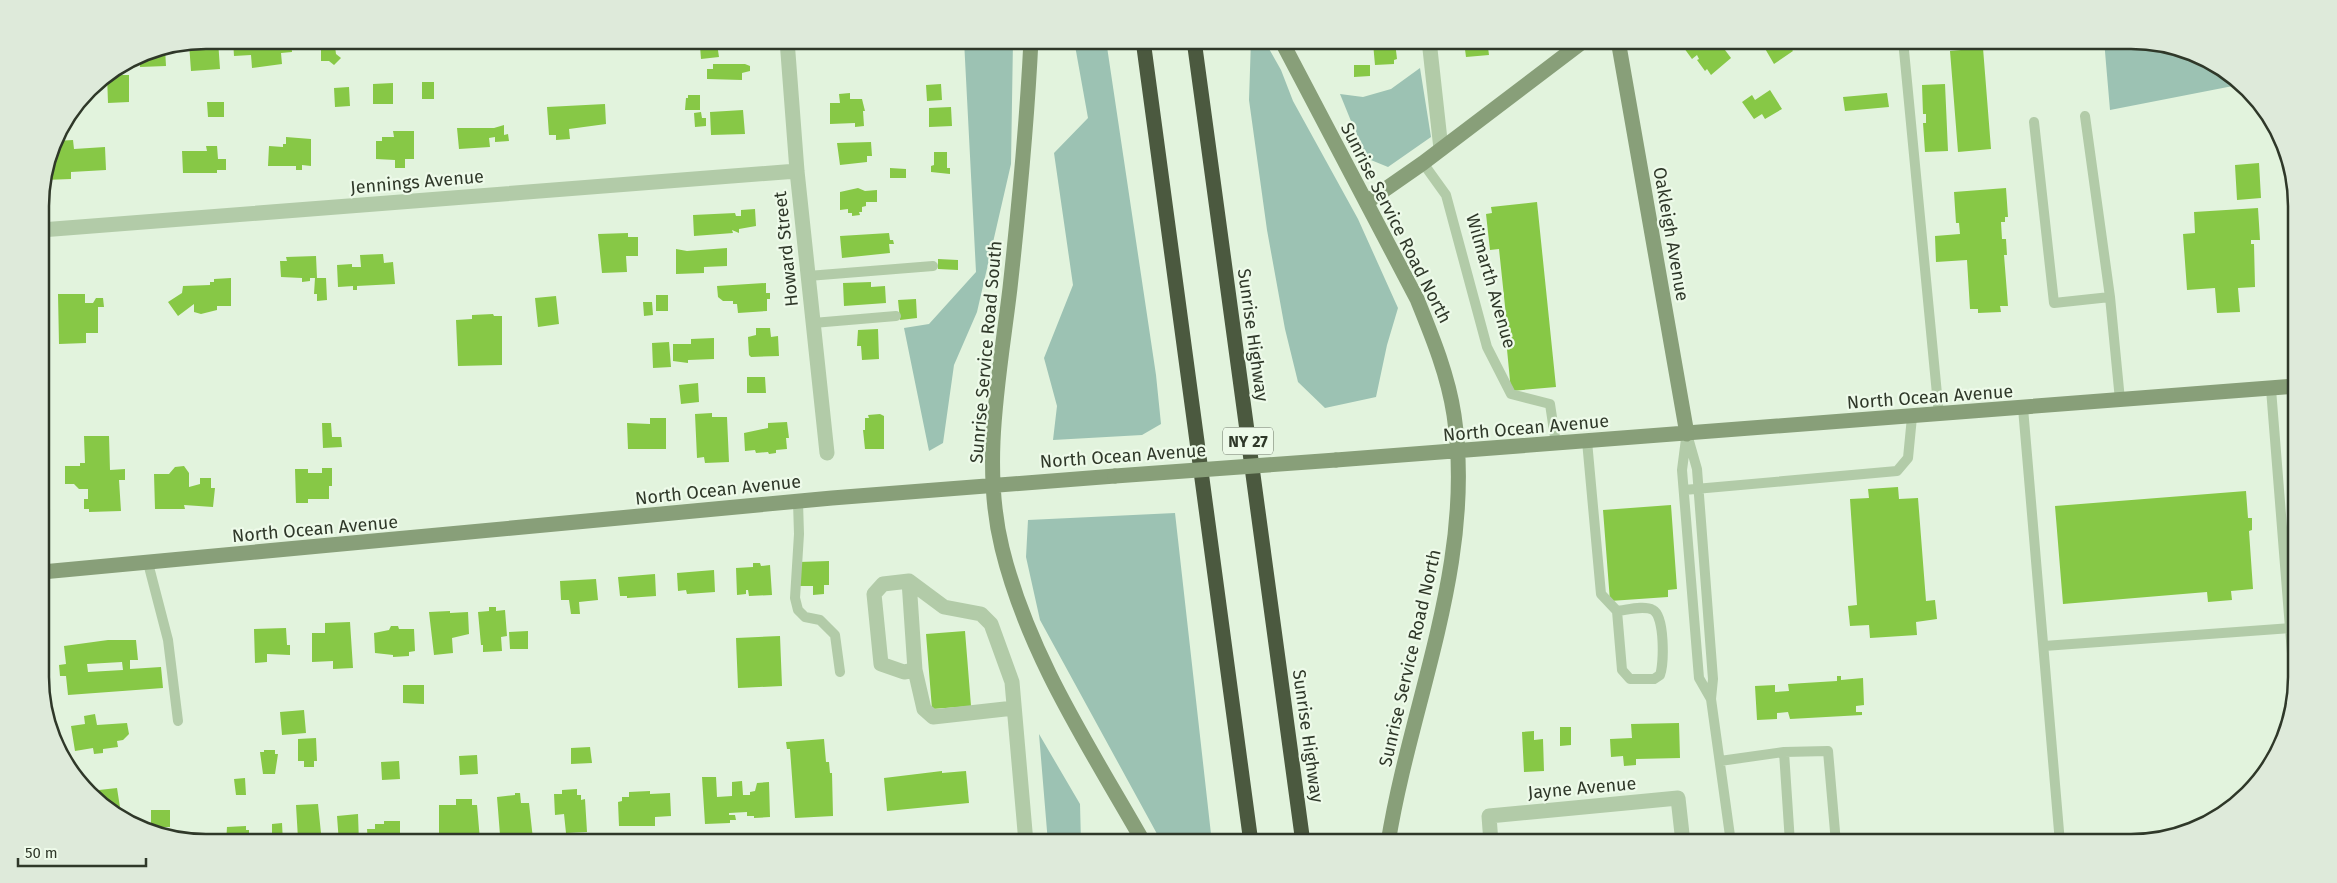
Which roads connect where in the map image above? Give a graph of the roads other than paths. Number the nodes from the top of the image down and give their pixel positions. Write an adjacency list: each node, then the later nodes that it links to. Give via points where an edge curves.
1 (788, 49): 14 (street, Howard Street)
2 (1030, 49): 33 (main road, Sunrise Service Road South, via 1022,171 992,447)
3 (1144, 49): 53 (highway, NY 27)
4 (1195, 49): 54 (highway, Sunrise Highway / NY 27)
5 (1286, 49): 15 (main road, Sunrise Service Road North)
6 (1430, 49): 12 (street)
7 (1573, 49): 12 (main road)
8 (1620, 49): 28 (main road, Oakleigh Avenue)
9 (1904, 49): 26 (lane)
10 (2085, 116): 19 (lane)
11 (2034, 122): 19 (lane, via 2054,303)
12 (1441, 150): 13 (main road)
13 (1423, 163): 15 (main road); 30 (lane, Wilmarth Avenue, via 1446,195 1487,347 1511,394 1550,404)
14 (796, 171): 16 (street, Jennings Avenue); 18 (street, Howard Street)
15 (1367, 202): 31 (main road, Sunrise Service Road North, via 1417,299 1433,338 1453,412)
16 (49, 229)
17 (933, 266): 18 (lane)
18 (808, 276): 21 (street, Howard Street)
19 (2110, 297): 24 (lane)
20 (896, 316): 21 (lane)
21 (813, 323): 32 (street, Howard Street)
22 (2288, 387): 23 (main road, North Ocean Avenue)
23 (2271, 388): 24 (main road, North Ocean Avenue); 40 (lane)
24 (2120, 400): 25 (main road, North Ocean Avenue)
25 (2023, 408): 26 (main road, North Ocean Avenue); 43 (lane)
26 (1939, 415): 27 (main road, North Ocean Avenue)
27 (1912, 417): 28 (main road, North Ocean Avenue); 34 (lane, via 1908,458 1897,470)
28 (1687, 434): 29 (main road, North Ocean Avenue); 34 (lane); 35 (lane, via 1682,470)
29 (1587, 441): 30 (main road, North Ocean Avenue); 41 (lane, via 1601,594)
30 (1556, 444): 31 (main road, North Ocean Avenue)
31 (1457, 452): 33 (main road, North Ocean Avenue, bridge); 55 (main road, Sunrise Service Road North, via 1458,498 1452,568)
32 (827, 453)
33 (993, 485): 36 (main road, North Ocean Avenue); 52 (main road, Sunrise Service Road South, via 1001,547 1031,637)
34 (1699, 488): 35 (lane); 46 (lane, via 1713,679)
35 (1684, 490): 46 (lane, via 1699,678)
36 (798, 502): 37 (main road, North Ocean Avenue); 45 (lane, via 795,598 798,610 805,617 820,620 835,635)
37 (148, 563): 38 (main road, North Ocean Avenue); 48 (lane, via 168,640)
38 (49, 571)
39 (909, 581): 44 (street); 44 (street, via 883,584 874,594 881,664 904,672); 47 (street, via 944,607 981,614 991,624 1012,682)
40 (2288, 603)
41 (1617, 611): 41 (lane, via 1622,670 1630,680 1654,679 1663,667 1660,618 1654,610)
42 (2288, 628): 43 (lane)
43 (2044, 646): 61 (lane)
44 (915, 670): 47 (street, via 924,709 933,716)
45 (840, 672)
46 (1711, 699): 50 (lane)
47 (1014, 708): 51 (street)
48 (178, 721)
49 (1784, 752): 50 (lane); 59 (lane); 60 (lane, via 1828,752)
50 (1720, 761): 58 (lane)
51 (1025, 834)
52 (1139, 834)
53 (1250, 834)
54 (1302, 834)
55 (1390, 834)
56 (1490, 834): 57 (street, Jayne Avenue, via 1489,816 1678,798)
57 (1682, 834)
58 (1730, 834)
59 (1789, 834)
60 (1835, 834)
61 (2059, 834)

